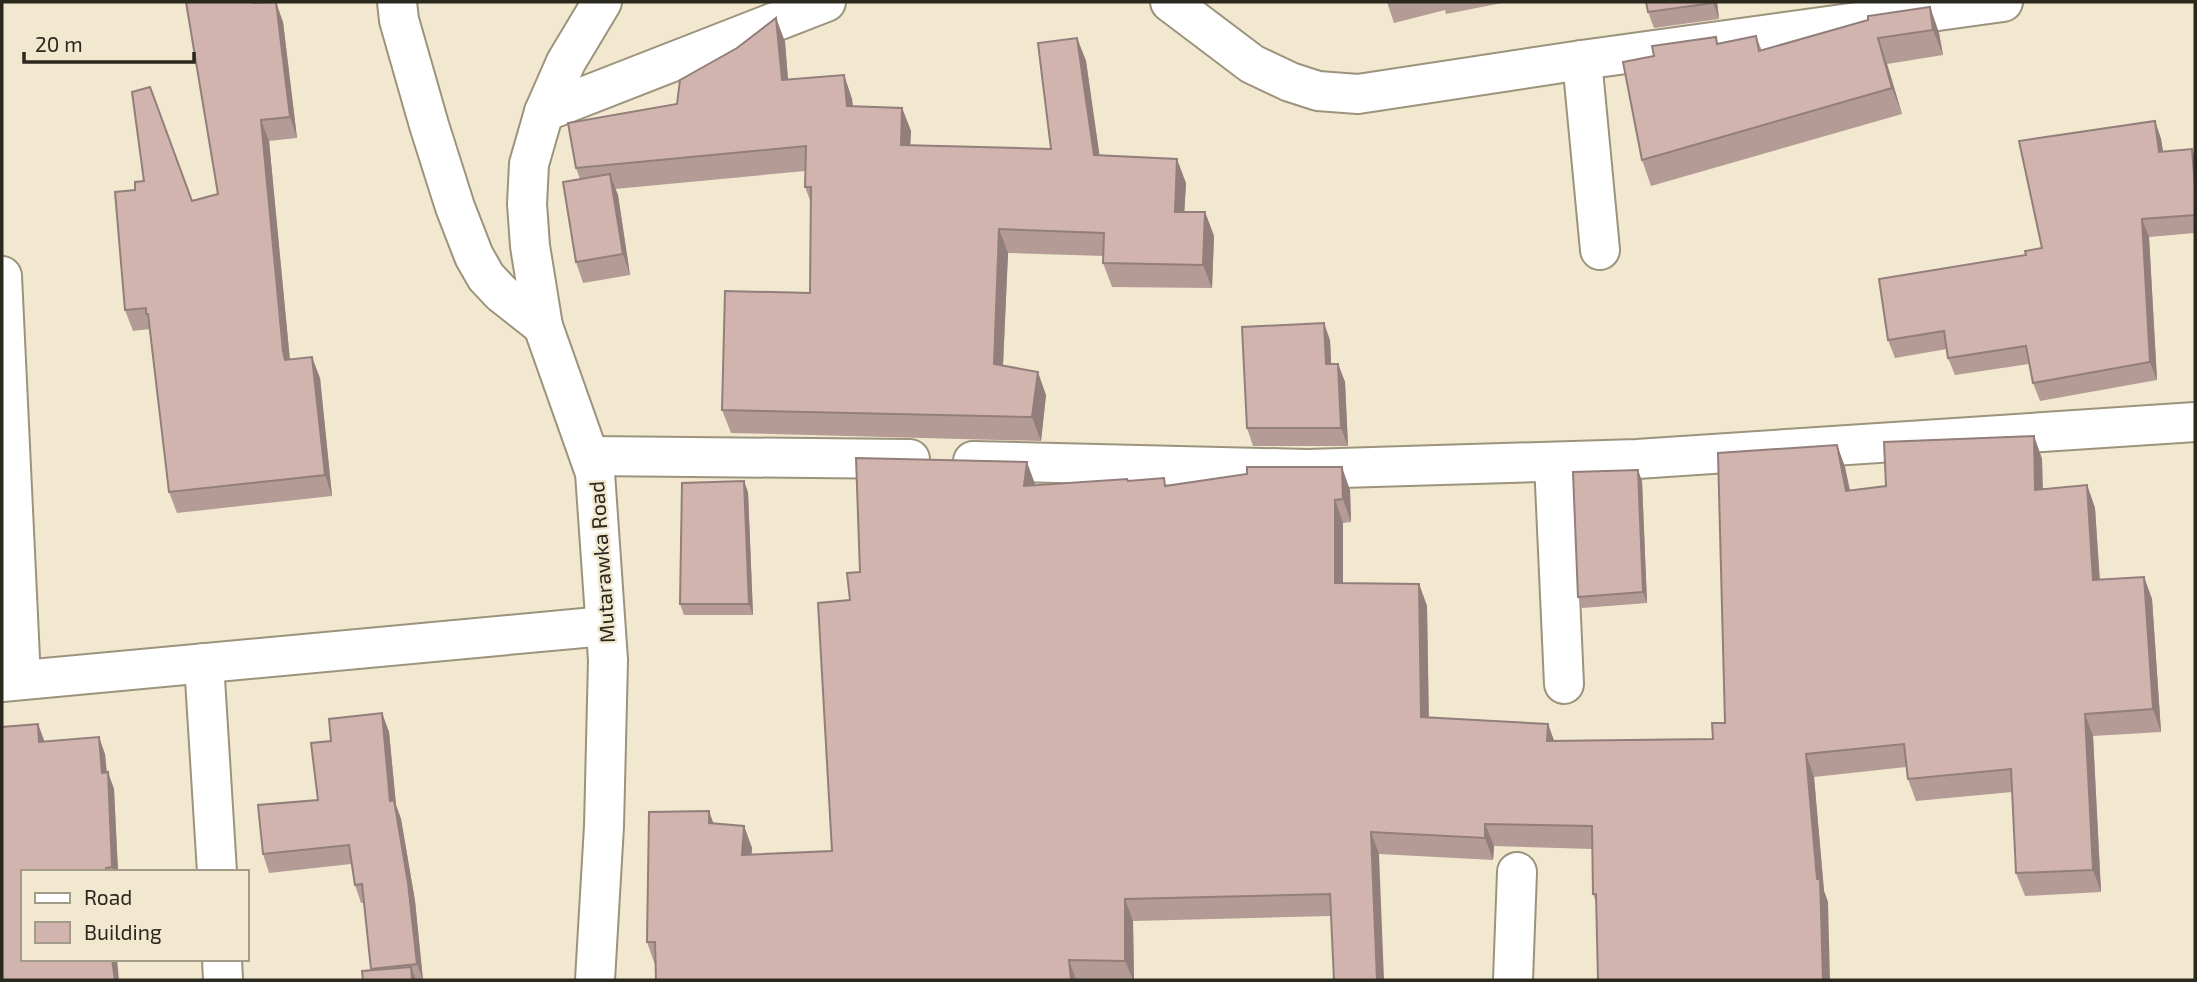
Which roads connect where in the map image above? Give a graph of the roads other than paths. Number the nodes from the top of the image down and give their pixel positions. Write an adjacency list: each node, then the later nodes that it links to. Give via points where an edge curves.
1 (397, 2): 10 (street, via 429,125 474,256 501,293)
2 (602, 2): 7 (street, Mutarawka Road, via 566,62)
3 (826, 2): 7 (street)
4 (1170, 2): 6 (street, via 1252,64 1318,91 1358,94)
5 (2003, 2): 6 (street)
6 (1583, 60): 8 (street)
7 (544, 112): 10 (street, Mutarawka Road, via 529,164 527,204)
8 (1600, 250)
9 (2, 276): 16 (street)
10 (543, 326): 12 (street, Mutarawka Road)
11 (2195, 422): 13 (street)
12 (590, 456): 13 (street, via 1308,469); 14 (street, Mutarawka Road)
13 (1554, 461): 17 (street)
14 (605, 626): 15 (street); 22 (street, Mutarawka Road, via 604,826)
15 (204, 663): 16 (street); 18 (street)
16 (12, 681)
17 (1564, 684)
18 (217, 870)
19 (1517, 872): 23 (street)
20 (222, 961): 21 (street)
21 (223, 980)
22 (595, 980)
23 (1513, 980)

